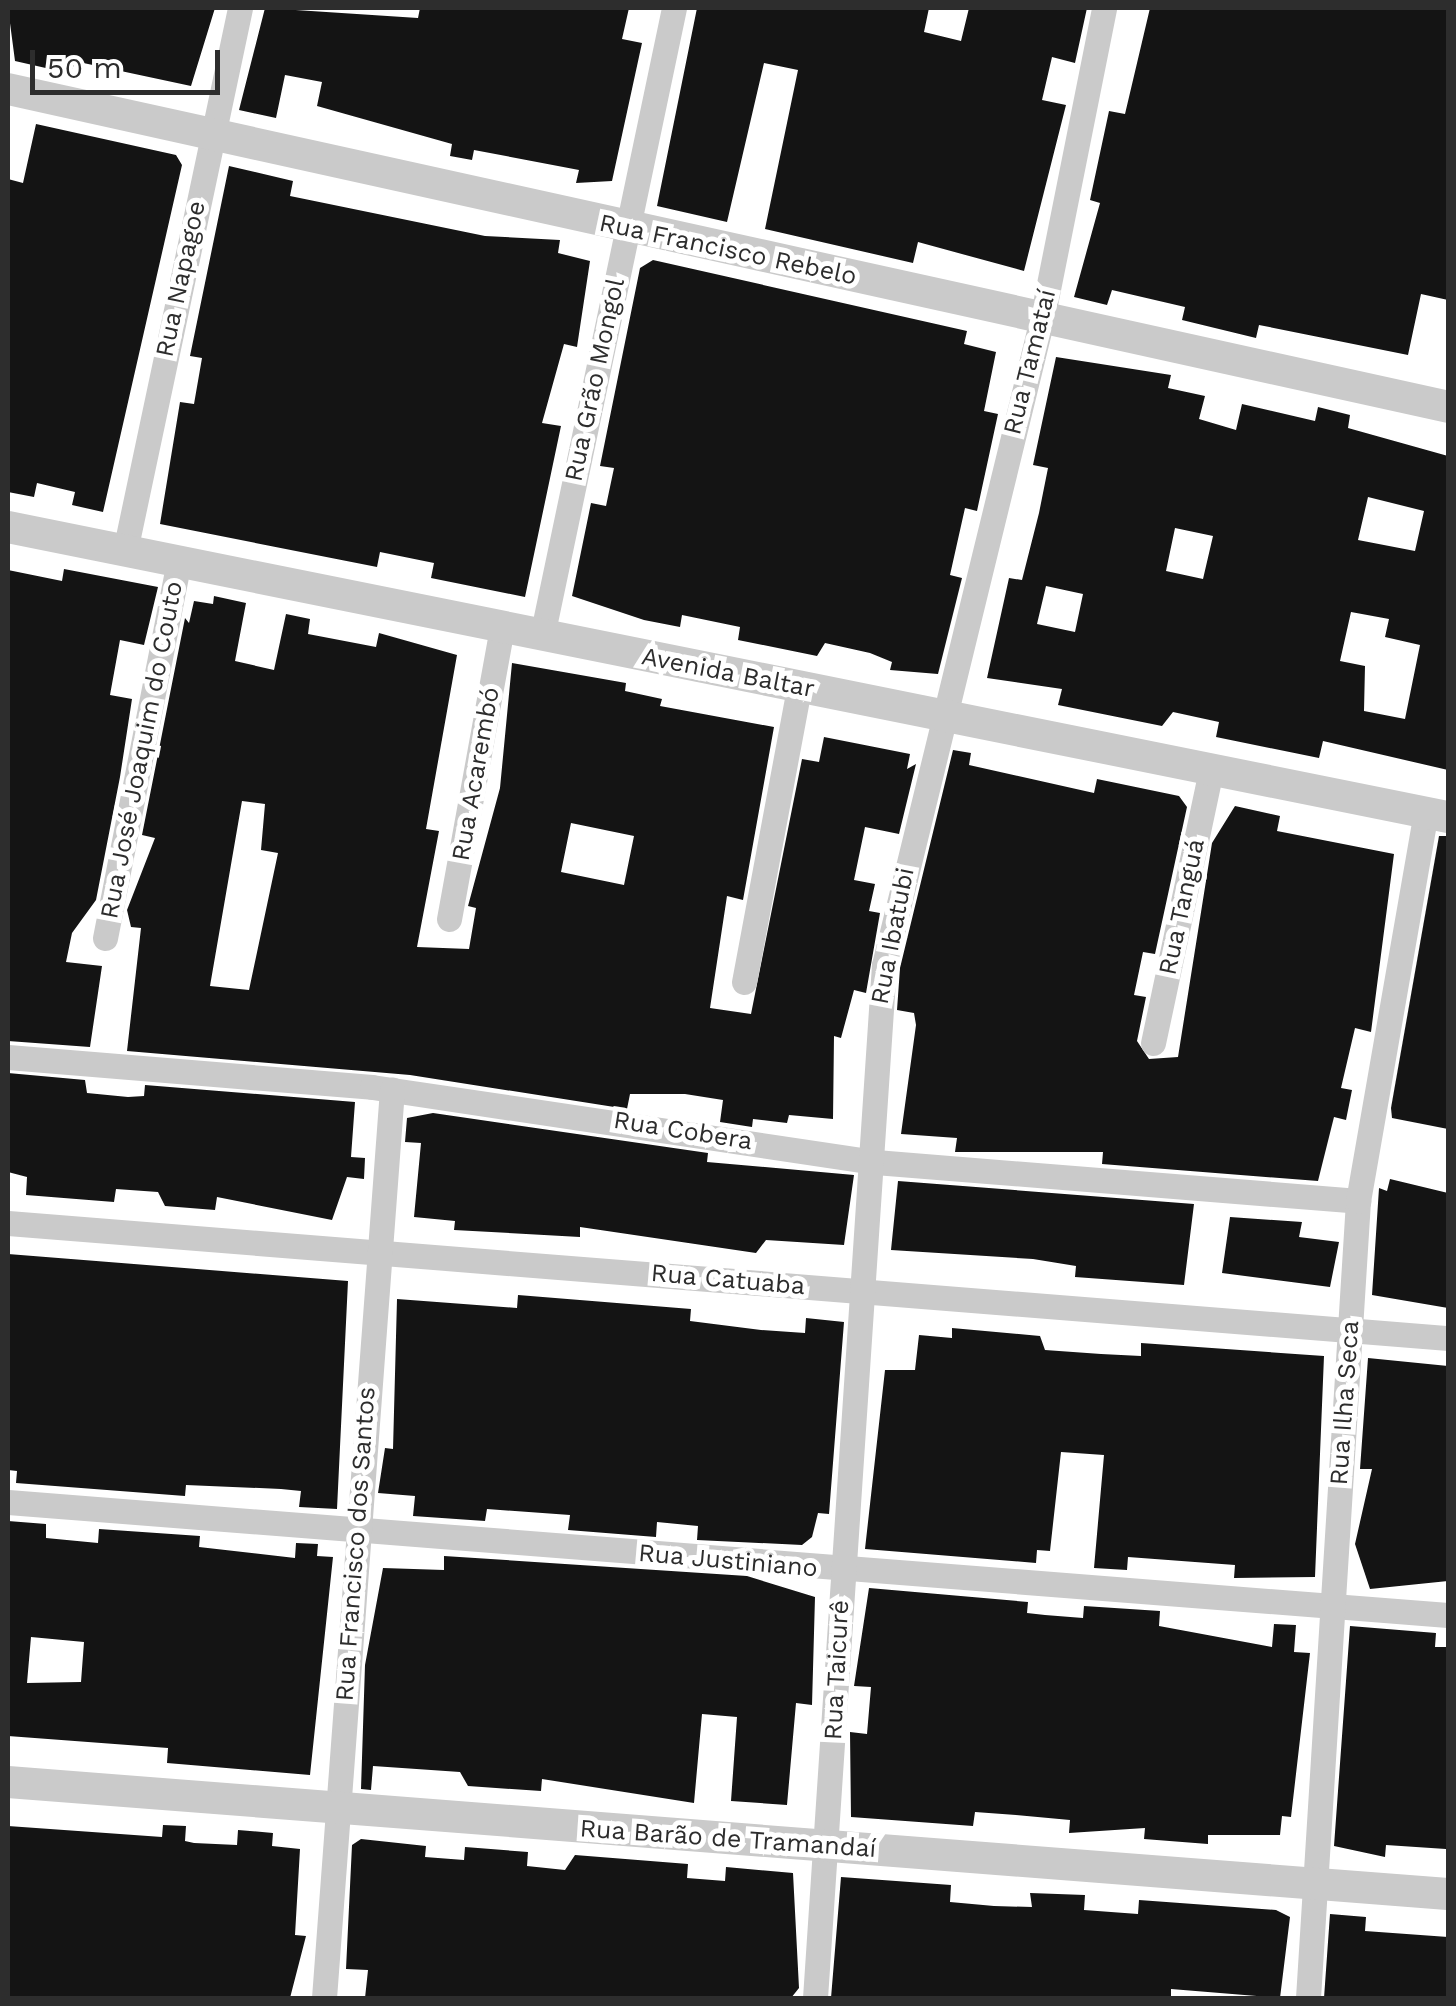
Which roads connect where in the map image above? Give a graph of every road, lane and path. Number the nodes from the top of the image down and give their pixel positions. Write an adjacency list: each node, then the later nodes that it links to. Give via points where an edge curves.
1 (240, 8): 5 (street, Rua Napagoe)
2 (674, 8): 6 (street, Rua Grão Mongol)
3 (1104, 8): 7 (street, Rua Tamataí)
4 (8, 89): 5 (street, Rua Francisco Rebelo)
5 (212, 134): 6 (street, Rua Francisco Rebelo); 10 (street, Rua Napagoe)
6 (626, 228): 7 (street, Rua Francisco Rebelo); 13 (street, Rua Grão Mongol)
7 (1042, 319): 8 (street, Rua Francisco Rebelo); 15 (street, Rua Tamataí)
8 (1448, 407)
9 (8, 528): 10 (street, Avenida Baltar)
10 (125, 551): 11 (street, Avenida Baltar)
11 (179, 562): 12 (street, Avenida Baltar); 19 (street, Rua José Joaquim do Couto)
12 (502, 628): 13 (street, Avenida Baltar); 18 (street, Rua Acarembó)
13 (542, 636): 14 (street, Avenida Baltar)
14 (799, 688): 15 (street, Avenida Baltar); 20 (street)
15 (941, 713): 16 (street, Avenida Baltar); 24 (street, Rua Ibatubi, via 884,966)
16 (1211, 770): 17 (street, Avenida Baltar); 21 (street, Rua Tanguá)
17 (1437, 815): 25 (street, Rua Ilha Seca)
18 (449, 919)
19 (104, 938)
20 (744, 982)
21 (1153, 1043)
22 (8, 1057): 23 (street, Rua Cobera)
23 (392, 1090): 24 (street, Rua Cobera); 27 (street, Rua Francisco dos Santos)
24 (874, 1162): 25 (street, Rua Cobera); 28 (street, Rua Taicurê)
25 (1358, 1201): 29 (street, Rua Ilha Seca)
26 (8, 1223): 27 (street, Rua Catuaba)
27 (377, 1252): 28 (street, Rua Catuaba); 32 (street, Rua Francisco dos Santos)
28 (865, 1292): 29 (street, Rua Catuaba); 33 (street, Rua Taicurê)
29 (1350, 1330): 30 (street, Rua Catuaba); 34 (street, Rua Ilha Seca)
30 (1448, 1338)
31 (8, 1502): 32 (street, Rua Justiniano)
32 (354, 1529): 33 (street, Rua Justiniano); 37 (street, Rua Francisco dos Santos)
33 (842, 1571): 34 (street, Rua Justiniano); 38 (street, Rua Taicurê)
34 (1331, 1607): 35 (street, Rua Justiniano); 39 (street, Rua Ilha Seca)
35 (1448, 1616)
36 (8, 1782): 37 (street, Rua Barão de Tramandaí)
37 (339, 1809): 38 (street, Rua Barão de Tramandaí); 41 (street, Rua Francisco dos Santos)
38 (826, 1846): 39 (street, Rua Barão de Tramandaí); 42 (street, Rua Taicurê)
39 (1316, 1884): 40 (street, Rua Barão de Tramandaí); 43 (street, Rua Ilha Seca)
40 (1448, 1894)
41 (324, 1998)
42 (816, 1998)
43 (1308, 1998)

